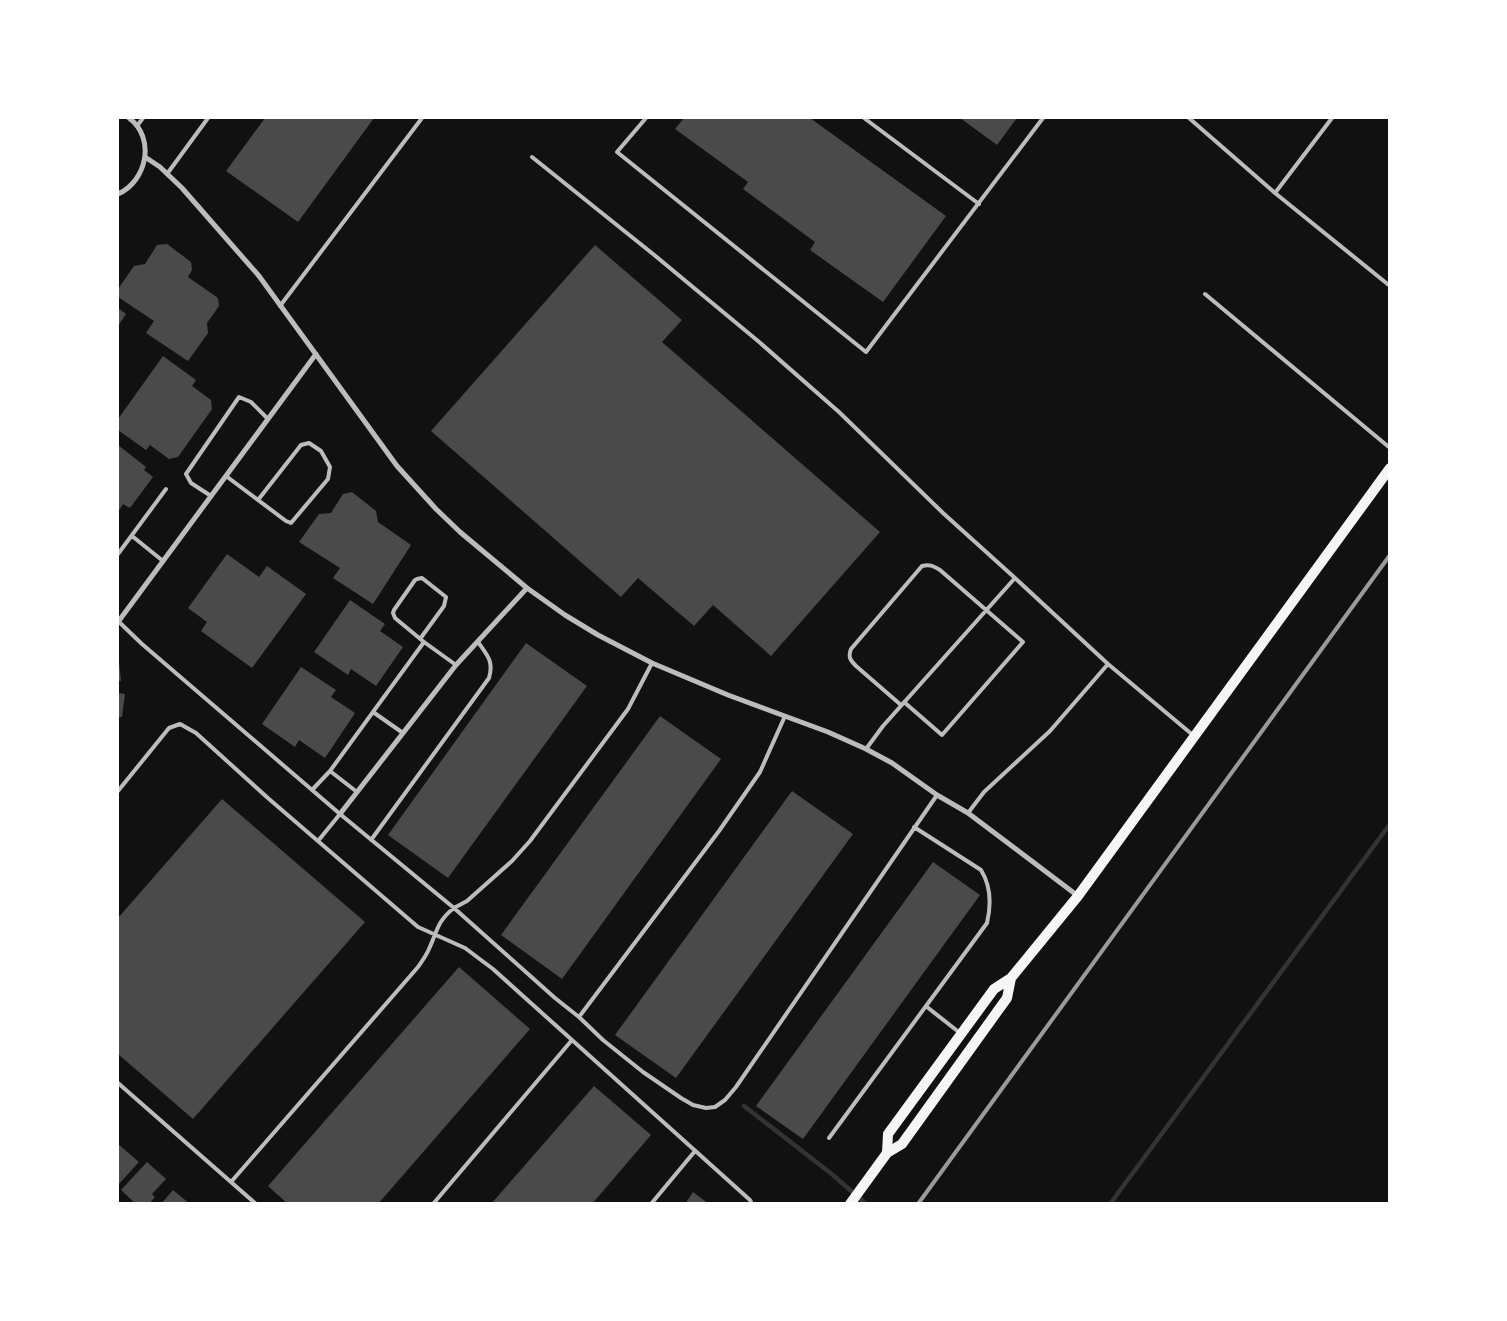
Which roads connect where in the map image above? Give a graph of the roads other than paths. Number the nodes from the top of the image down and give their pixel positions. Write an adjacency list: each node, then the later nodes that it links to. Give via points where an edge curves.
1 (129, 118): 10 (street)
2 (143, 118): 10 (lane)
3 (208, 118): 13 (lane)
4 (422, 118): 19 (lane)
5 (646, 118): 16 (lane, via 617,152 866,352)
6 (864, 118): 16 (lane)
7 (1043, 118): 16 (lane)
8 (1189, 118): 14 (lane)
9 (1332, 118): 14 (lane)
10 (137, 126): 11 (street, via 145,143)
11 (146, 157): 13 (street); 15 (street, via 134,182)
12 (532, 157): 31 (lane, via 758,341 839,412)
13 (167, 174): 19 (street, via 259,276)
14 (1275, 193): 17 (lane)
15 (118, 194)
16 (979, 204)
17 (1390, 286)
18 (1205, 294): 22 (lane)
19 (280, 306): 20 (street)
20 (316, 354): 21 (street); 32 (street, via 397,466 460,532)
21 (268, 419): 24 (street); 26 (lane, via 251,402 239,397 186,474 191,483)
22 (1390, 448)
23 (1390, 468): 44 (main road)
24 (226, 476): 26 (street); 27 (lane)
25 (166, 489): 28 (lane)
26 (211, 496): 30 (street)
27 (258, 500): 27 (lane, via 291,523 328,479 330,466 321,451 309,443 301,444)
28 (132, 536): 29 (lane); 30 (lane)
29 (118, 554)
30 (163, 562): 34 (street)
31 (1015, 578): 33 (lane); 38 (lane)
32 (527, 588): 36 (street); 37 (street, via 598,635)
33 (986, 610): 40 (lane); 40 (lane, via 1023,642 942,735); 40 (lane, via 940,570 928,564 922,566 849,654 856,666)
34 (118, 621): 47 (lane)
35 (422, 640): 35 (lane, via 393,613 419,578 446,597 444,606); 39 (lane); 41 (lane)
36 (478, 642): 39 (street); 54 (lane, via 492,668 489,678)
37 (652, 663): 42 (street); 57 (lane, via 628,709 530,841 467,901)
38 (1108, 664): 44 (lane); 51 (lane, via 1050,731 984,792)
39 (456, 665): 43 (street)
40 (903, 704): 45 (lane)
41 (373, 712): 43 (lane); 46 (lane)
42 (785, 716): 45 (street); 61 (lane, via 760,772)
43 (403, 733): 49 (street)
44 (1194, 736): 56 (main road)
45 (866, 749): 50 (street)
46 (330, 771): 47 (lane); 49 (lane)
47 (312, 790): 52 (lane)
48 (118, 791): 55 (lane, via 169,728 180,724 196,733)
49 (357, 792): 52 (street)
50 (937, 795): 51 (street); 53 (lane)
51 (968, 813): 56 (street)
52 (340, 814): 54 (lane); 55 (lane)
53 (914, 827): 60 (lane, via 981,870 986,877 989,898 987,923); 61 (lane, via 736,1087 715,1107 706,1108 681,1098 617,1051)
54 (371, 840): 57 (lane)
55 (318, 841): 58 (lane, via 418,927)
56 (1078, 896): 59 (main road)
57 (454, 908): 58 (lane, via 446,914); 61 (lane)
58 (434, 935): 63 (lane, via 465,948 493,969); 68 (lane, via 418,967)
59 (1011, 978): 62 (main road, via 994,988); 67 (main road, via 1007,998 902,1144)
60 (927, 1007): 62 (lane); 65 (lane)
61 (580, 1017)
62 (961, 1034): 67 (main road, via 888,1134)
63 (572, 1040): 66 (lane); 71 (lane)
64 (118, 1083): 68 (lane)
65 (829, 1138)
66 (695, 1151): 72 (lane); 73 (lane)
67 (887, 1153): 69 (main road)
68 (231, 1182): 70 (lane)
69 (851, 1202)
70 (256, 1204)
71 (432, 1204)
72 (651, 1204)
73 (752, 1204)

